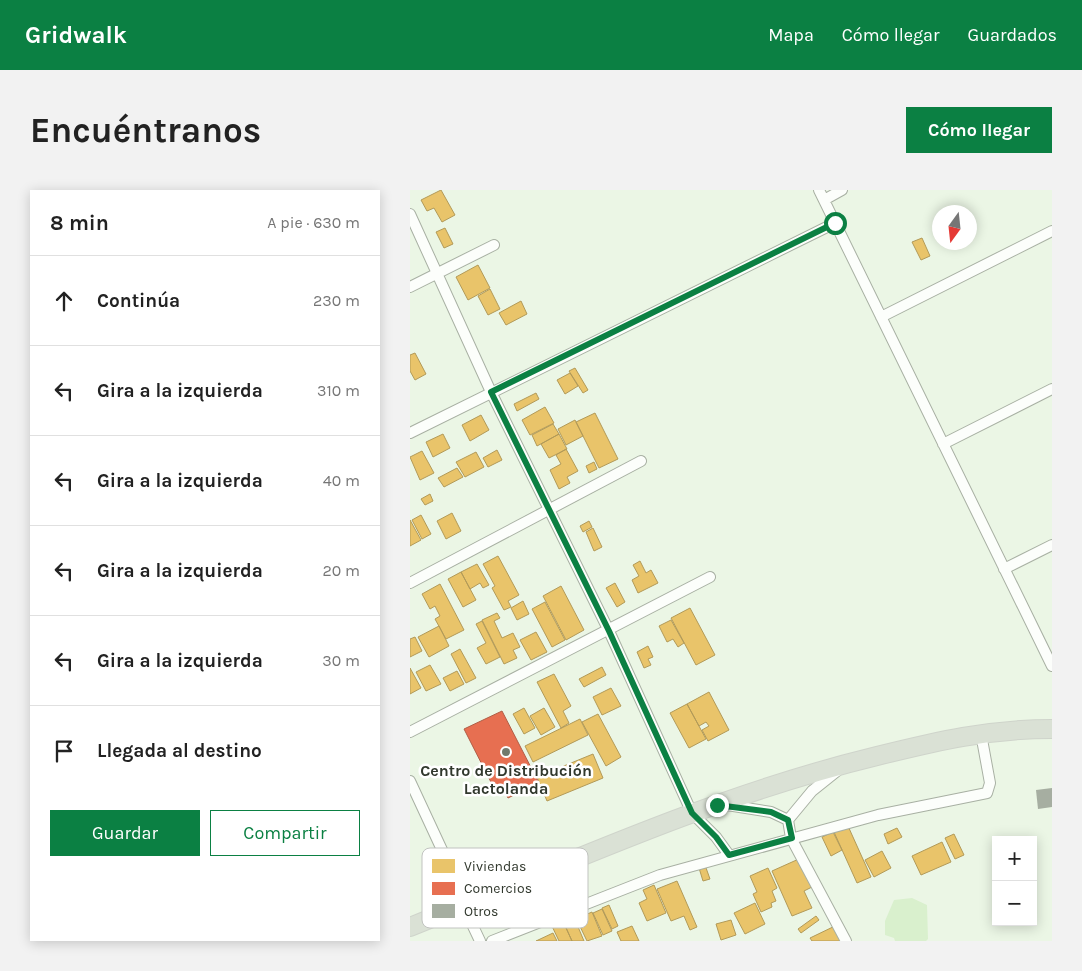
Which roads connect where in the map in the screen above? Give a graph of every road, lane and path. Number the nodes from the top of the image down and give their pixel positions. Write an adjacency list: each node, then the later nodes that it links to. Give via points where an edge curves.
1 (842, 190): 2 (street)
2 (821, 195): 4 (street)
3 (410, 214): 7 (street)
4 (835, 223): 9 (street); 11 (street)
5 (1052, 231): 9 (street)
6 (494, 245): 7 (street)
7 (438, 272): 8 (street); 11 (street)
8 (410, 286)
9 (881, 317): 13 (street)
10 (1052, 389): 13 (street)
11 (491, 392): 12 (street); 15 (street)
12 (410, 432)
13 (944, 444): 17 (street)
14 (641, 461): 15 (street)
15 (549, 508): 19 (street); 20 (street)
16 (1052, 544): 17 (street)
17 (1004, 569): 21 (street)
18 (710, 577): 20 (street)
19 (410, 583)
20 (609, 631): 23 (street); 28 (street)
21 (1052, 666)
22 (1052, 729): 24 (highway)
23 (410, 732)
24 (981, 734): 25 (highway, via 951,738); 30 (street, via 990,783 987,793 878,815)
25 (845, 764): 27 (highway); 29 (street, via 812,791)
26 (410, 781): 31 (street)
27 (717, 805): 28 (highway); 29 (street, via 771,812)
28 (692, 813): 32 (highway); 33 (street)
29 (788, 820): 30 (street)
30 (792, 838): 33 (street); 41 (street)
31 (441, 848)
32 (588, 855)
33 (729, 855): 34 (street, via 660,875)
34 (588, 903)
35 (422, 922): 36 (highway)
36 (410, 927)
37 (474, 928): 39 (street)
38 (525, 928): 40 (street)
39 (480, 941)
40 (492, 941)
41 (846, 941)

